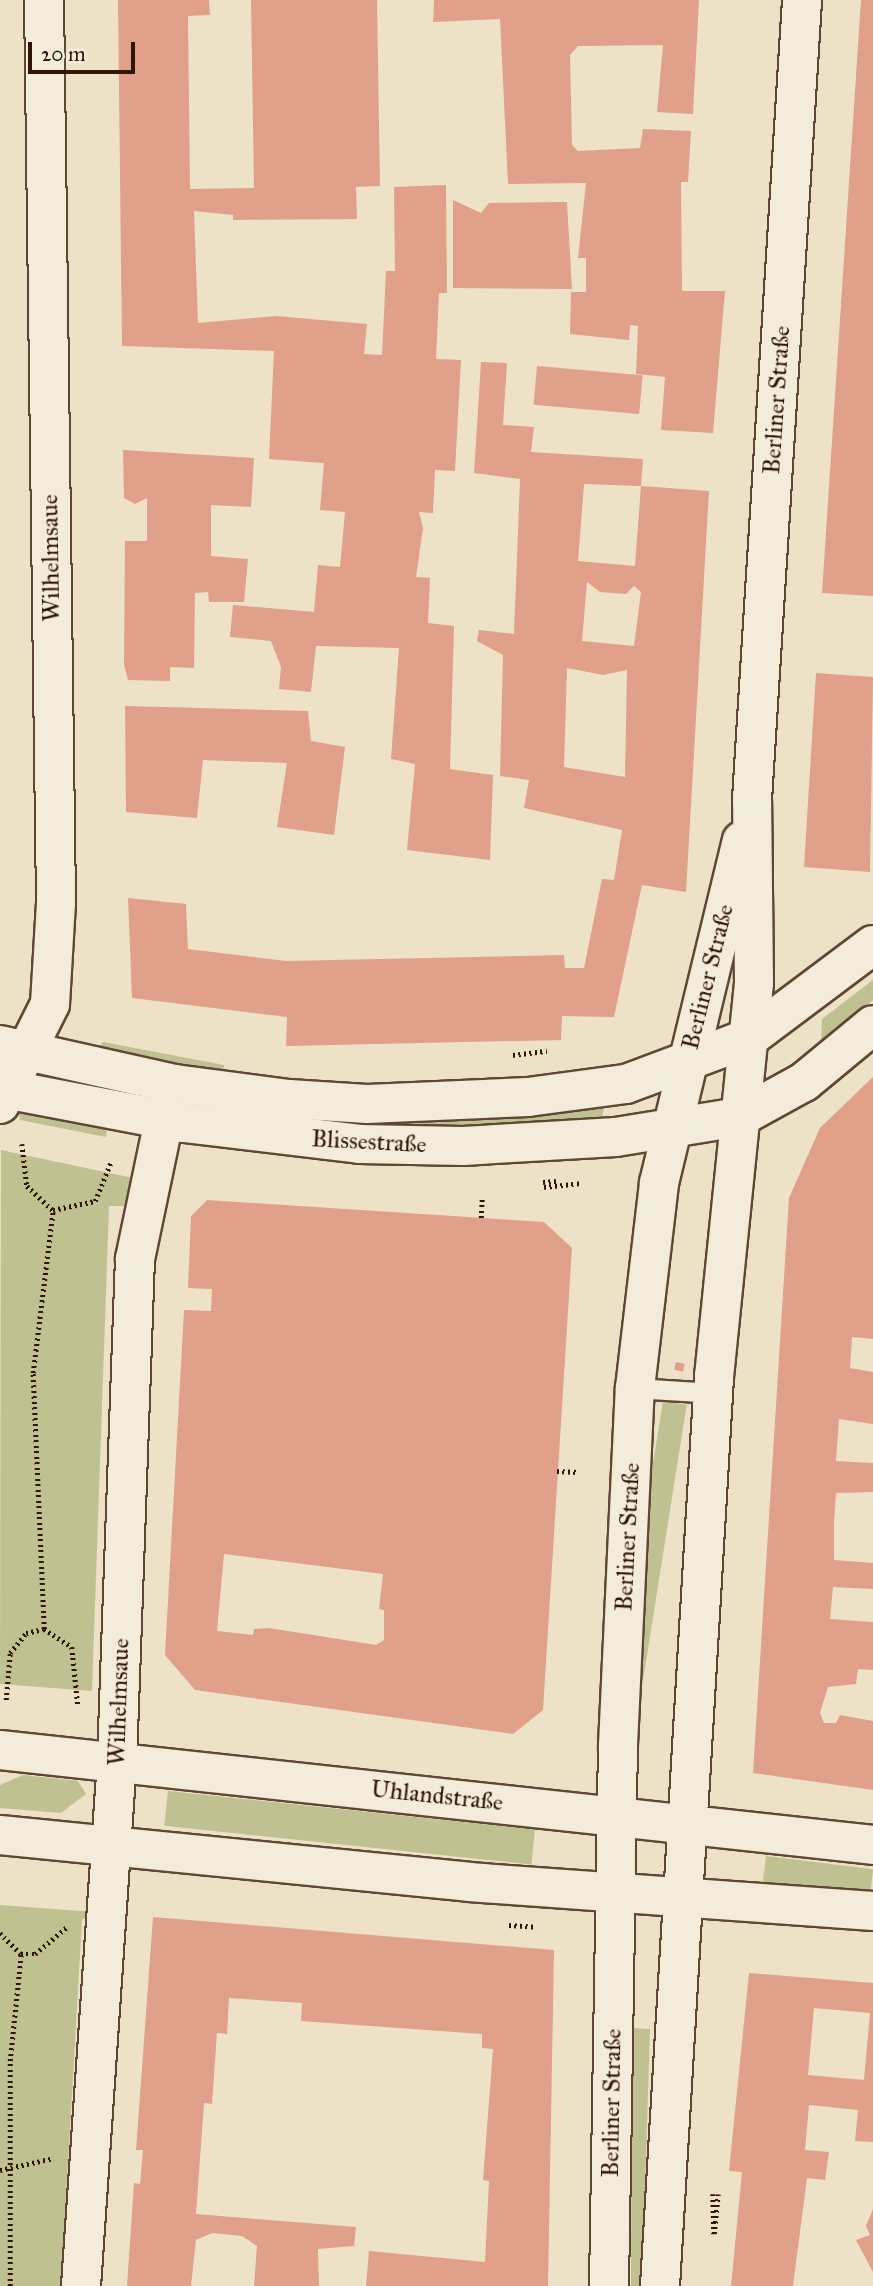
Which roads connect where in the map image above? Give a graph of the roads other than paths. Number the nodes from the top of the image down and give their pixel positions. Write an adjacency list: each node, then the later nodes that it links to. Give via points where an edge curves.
1 (44, 0): 7 (main road, Wilhelmsaue, via 56,903 50,1004)
2 (802, 0): 3 (main road, Berliner Straße)
3 (752, 800): 6 (main road, Berliner Straße, via 757,925); 8 (main road, Berliner Straße)
4 (873, 944): 6 (main road, Blissestraße)
5 (873, 1025): 10 (main road, Blissestraße, via 804,1082)
6 (749, 1038): 8 (main road, Blissestraße); 10 (main road, Berliner Straße)
7 (15, 1049): 8 (main road, Blissestraße, via 234,1093 367,1104 582,1091); 9 (main road, Wilhelmsaue)
8 (686, 1066): 12 (main road, Berliner Straße)
9 (3, 1094): 11 (main road, Blissestraße)
10 (740, 1117): 12 (main road, Blissestraße); 14 (main road, Berliner Straße)
11 (164, 1120): 12 (main road, Blissestraße, via 424,1145); 16 (main road, Wilhelmsaue, via 135,1259)
12 (670, 1132): 13 (main road, Berliner Straße)
13 (635, 1388): 14 (lane); 17 (main road, Berliner Straße)
14 (714, 1393): 18 (main road, Berliner Straße)
15 (0, 1750): 16 (main road, Uhlandstraße)
16 (117, 1760): 17 (main road, Uhlandstraße); 21 (main road, Wilhelmsaue)
17 (617, 1816): 18 (main road, Uhlandstraße); 22 (main road, Berliner Straße)
18 (687, 1823): 20 (main road, Uhlandstraße); 23 (main road, Berliner Straße)
19 (0, 1835): 21 (main road)
20 (873, 1845)
21 (111, 1847): 22 (main road); 25 (main road, Wilhelmsaue)
22 (616, 1891): 23 (main road); 26 (main road, Berliner Straße)
23 (682, 1895): 24 (main road); 27 (main road, Berliner Straße)
24 (873, 1911)
25 (81, 2286)
26 (609, 2286)
27 (660, 2286)

